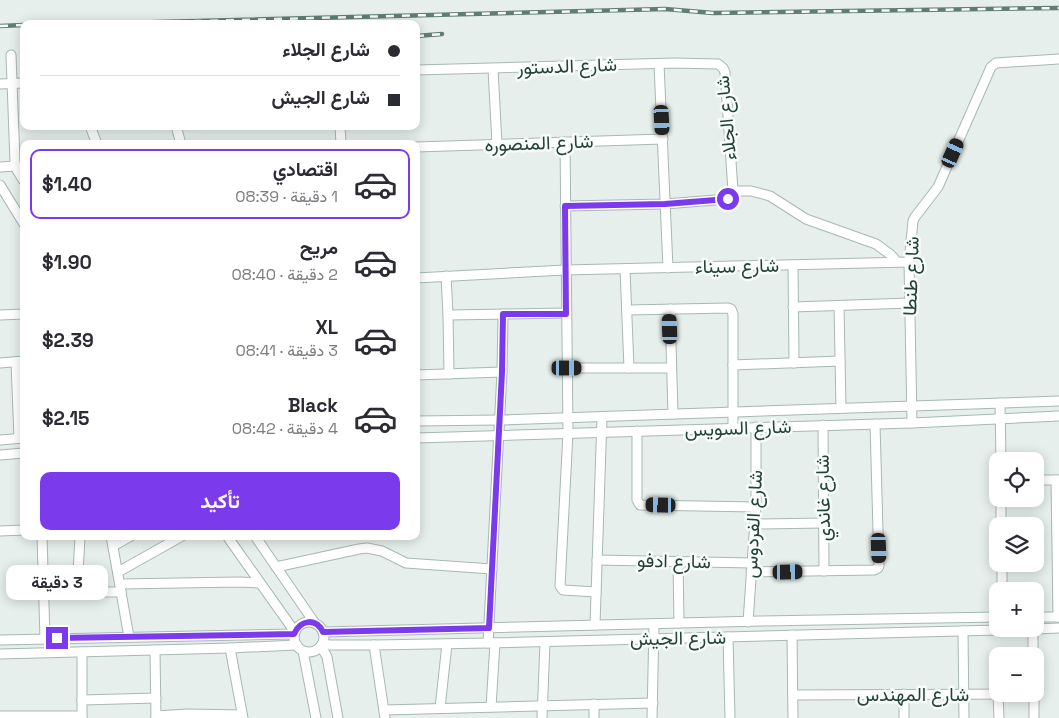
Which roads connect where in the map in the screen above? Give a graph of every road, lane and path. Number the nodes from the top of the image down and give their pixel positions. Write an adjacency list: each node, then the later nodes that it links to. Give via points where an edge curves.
1 (11, 55): 7 (street)
2 (1059, 59): 23 (street, شارع طنطا, via 996,63 991,67 938,187 913,221)
3 (659, 64): 4 (street, شارع الدستور); 5 (street, شارع الدستور); 10 (street)
4 (718, 64): 18 (street, شارع الجلاء, via 724,72)
5 (493, 69): 6 (street, شارع الدستور); 12 (street)
6 (420, 70)
7 (11, 83): 8 (street); 9 (street); 14 (street)
8 (20, 83)
9 (0, 84)
10 (663, 139): 11 (street, شارع المنصوره); 19 (street)
11 (565, 142): 12 (street, شارع المنصوره); 20 (street)
12 (497, 144): 13 (street, شارع المنصوره)
13 (420, 147)
14 (16, 166): 15 (street); 16 (street)
15 (0, 167)
16 (20, 174)
17 (0, 185): 21 (street)
18 (733, 191): 19 (street, via 728,199); 22 (street, via 751,190 770,196 806,219 876,244 891,254)
19 (665, 204): 20 (street); 25 (street)
20 (565, 206): 27 (street)
21 (20, 218)
22 (896, 262): 23 (street, شارع سيناء); 24 (street, شارع سيناء)
23 (909, 262): 30 (street, شارع طنطا)
24 (793, 265): 25 (street, شارع سيناء); 32 (street)
25 (668, 268): 26 (street, شارع سيناء)
26 (625, 269): 27 (street, شارع سيناء); 34 (street)
27 (565, 270): 28 (street, شارع سيناء); 37 (street)
28 (446, 276): 29 (street, شارع سيناء); 39 (street)
29 (420, 278)
30 (910, 303): 31 (street); 54 (street, شارع طنطا)
31 (839, 306): 32 (street); 41 (street)
32 (793, 307): 43 (street)
33 (670, 309): 34 (street); 44 (street, via 731,309); 47 (street)
34 (627, 310): 46 (street)
35 (20, 314): 38 (street)
36 (503, 314): 37 (street); 39 (street); 48 (street)
37 (566, 314): 45 (street)
38 (0, 315)
39 (448, 315): 49 (street)
40 (20, 361): 42 (street); 51 (street)
41 (840, 361): 43 (street); 55 (street)
42 (0, 363)
43 (794, 363): 44 (street)
44 (733, 366): 56 (street)
45 (567, 368): 46 (street); 60 (street)
46 (629, 368): 47 (street)
47 (672, 368): 57 (street)
48 (502, 372): 49 (street); 61 (street)
49 (449, 374): 50 (street)
50 (420, 376)
51 (20, 394)
52 (1059, 401): 53 (street, شارع السويس)
53 (1000, 403): 54 (street, شارع السويس); 62 (street)
54 (912, 406): 55 (street, شارع السويس); 64 (street, شارع طنطا)
55 (841, 408): 56 (street, شارع السويس)
56 (733, 412): 57 (street, شارع السويس); 68 (street)
57 (673, 414): 58 (street, شارع السويس)
58 (602, 416): 60 (street, شارع السويس); 70 (street)
59 (1059, 416): 62 (street, شارع السويس)
60 (568, 418): 61 (street, شارع السويس); 71 (street)
61 (499, 420): 63 (street, شارع السويس); 72 (street)
62 (1000, 420): 64 (street, شارع السويس); 76 (street)
63 (420, 422)
64 (912, 423): 65 (street, شارع السويس)
65 (874, 424): 66 (street, شارع السويس); 99 (street, شارع ادفو, via 879,566 874,570)
66 (822, 425): 67 (street, شارع السويس); 82 (street, شارع غاندي)
67 (756, 427): 68 (street, شارع السويس); 81 (street, شارع الفردوس)
68 (733, 428): 69 (street, شارع السويس)
69 (637, 431): 70 (street, شارع السويس); 81 (street, via 639,504)
70 (602, 432): 71 (street, شارع السويس); 94 (street)
71 (568, 433): 72 (street, شارع السويس); 105 (street, via 560,587)
72 (499, 435): 74 (street, شارع السويس); 98 (street)
73 (20, 438): 75 (street)
74 (420, 438)
75 (0, 440)
76 (1001, 452)
77 (20, 453): 78 (street)
78 (0, 455)
79 (1044, 480): 80 (street)
80 (1058, 480): 107 (street)
81 (756, 506): 83 (street, شارع الفردوس)
82 (824, 523): 83 (street); 99 (street, شارع غاندي)
83 (755, 524): 97 (street, شارع الفردوس)
84 (20, 530): 85 (street)
85 (0, 531)
86 (42, 540): 103 (street)
87 (80, 540): 104 (street)
88 (112, 540): 93 (street)
89 (124, 540): 93 (street)
90 (175, 540): 100 (street)
91 (230, 540): 101 (street)
92 (258, 540): 96 (street)
93 (113, 546): 100 (street)
94 (597, 560): 95 (street, شارع ادفو); 105 (street)
95 (678, 562): 97 (street, شارع ادفو); 112 (street)
96 (276, 567): 98 (street, via 367,548 382,551 406,564); 110 (street)
97 (752, 567): 99 (street, شارع ادفو); 111 (street, شارع الفردوس)
98 (492, 569): 115 (street)
99 (824, 571)
100 (118, 572): 102 (street)
101 (259, 583): 102 (street); 121 (street)
102 (120, 588): 104 (street); 124 (street)
103 (44, 592): 104 (street); 127 (street)
104 (77, 592)
105 (596, 592): 114 (street)
106 (1044, 617): 107 (street)
107 (1058, 617)
108 (989, 618): 109 (street, شارع الجيش)
109 (762, 621): 111 (street, شارع الجيش); 122 (street)
110 (314, 622): 120 (street); 121 (street, via 304,622)
111 (748, 622): 112 (street, شارع الجيش)
112 (679, 623): 113 (street, شارع الجيش)
113 (654, 624): 114 (street, شارع الجيش); 128 (street)
114 (595, 626): 115 (street, شارع الجيش)
115 (489, 628): 120 (street, شارع الجيش); 131 (street)
116 (1059, 628): 117 (street, شارع الجيش)
117 (1044, 629)
118 (989, 630): 119 (street, شارع الجيش)
119 (963, 631): 123 (street, شارع الجيش); 142 (street)
120 (323, 632): 133 (street)
121 (294, 633): 124 (street); 136 (street)
122 (762, 636): 123 (street, شارع الجيش); 125 (street, شارع الجيش)
123 (792, 636): 144 (street)
124 (129, 637): 126 (street)
125 (728, 637): 128 (street, شارع الجيش); 166 (street)
126 (68, 638): 127 (street); 138 (street)
127 (45, 639): 129 (street)
128 (653, 639): 130 (street, شارع الجيش); 149 (street)
129 (0, 640)
130 (544, 642): 131 (street, شارع الجيش); 151 (street)
131 (492, 643): 132 (street, شارع الجيش); 152 (street)
132 (448, 644): 134 (street, شارع الجيش); 153 (street)
133 (322, 645): 134 (street, شارع الجيش); 136 (street, شارع الجيش, via 310,652); 162 (street)
134 (374, 645): 155 (street)
135 (230, 648): 136 (street, شارع الجيش); 137 (street, شارع الجيش); 158 (street)
136 (300, 648): 161 (street)
137 (155, 650): 139 (street, شارع الجيش); 145 (street)
138 (68, 652): 139 (street, شارع الجيش); 140 (street, شارع الجيش)
139 (82, 652): 146 (street)
140 (0, 654)
141 (904, 694): 142 (street, شارع المهندس); 144 (street, شارع المهندس); 168 (street)
142 (964, 694): 143 (street, شارع المهندس); 169 (street)
143 (989, 694)
144 (793, 695): 167 (street)
145 (156, 698): 146 (street); 160 (street)
146 (82, 700): 159 (street)
147 (998, 702): 170 (street)
148 (1034, 702): 171 (street)
149 (653, 703): 150 (street); 165 (street)
150 (594, 704): 151 (street); 164 (street)
151 (542, 706): 152 (street); 163 (street)
152 (490, 707): 153 (street)
153 (440, 708): 154 (street)
154 (424, 713): 155 (street)
155 (384, 714)
156 (0, 716): 159 (street)
157 (225, 716): 158 (street); 160 (street, via 187,714)
158 (242, 716)
159 (82, 717)
160 (156, 717)
161 (316, 718)
162 (338, 718)
163 (542, 718)
164 (594, 718)
165 (652, 718)
166 (730, 718)
167 (793, 718)
168 (904, 718)
169 (964, 718)
170 (999, 718)
171 (1034, 718)

